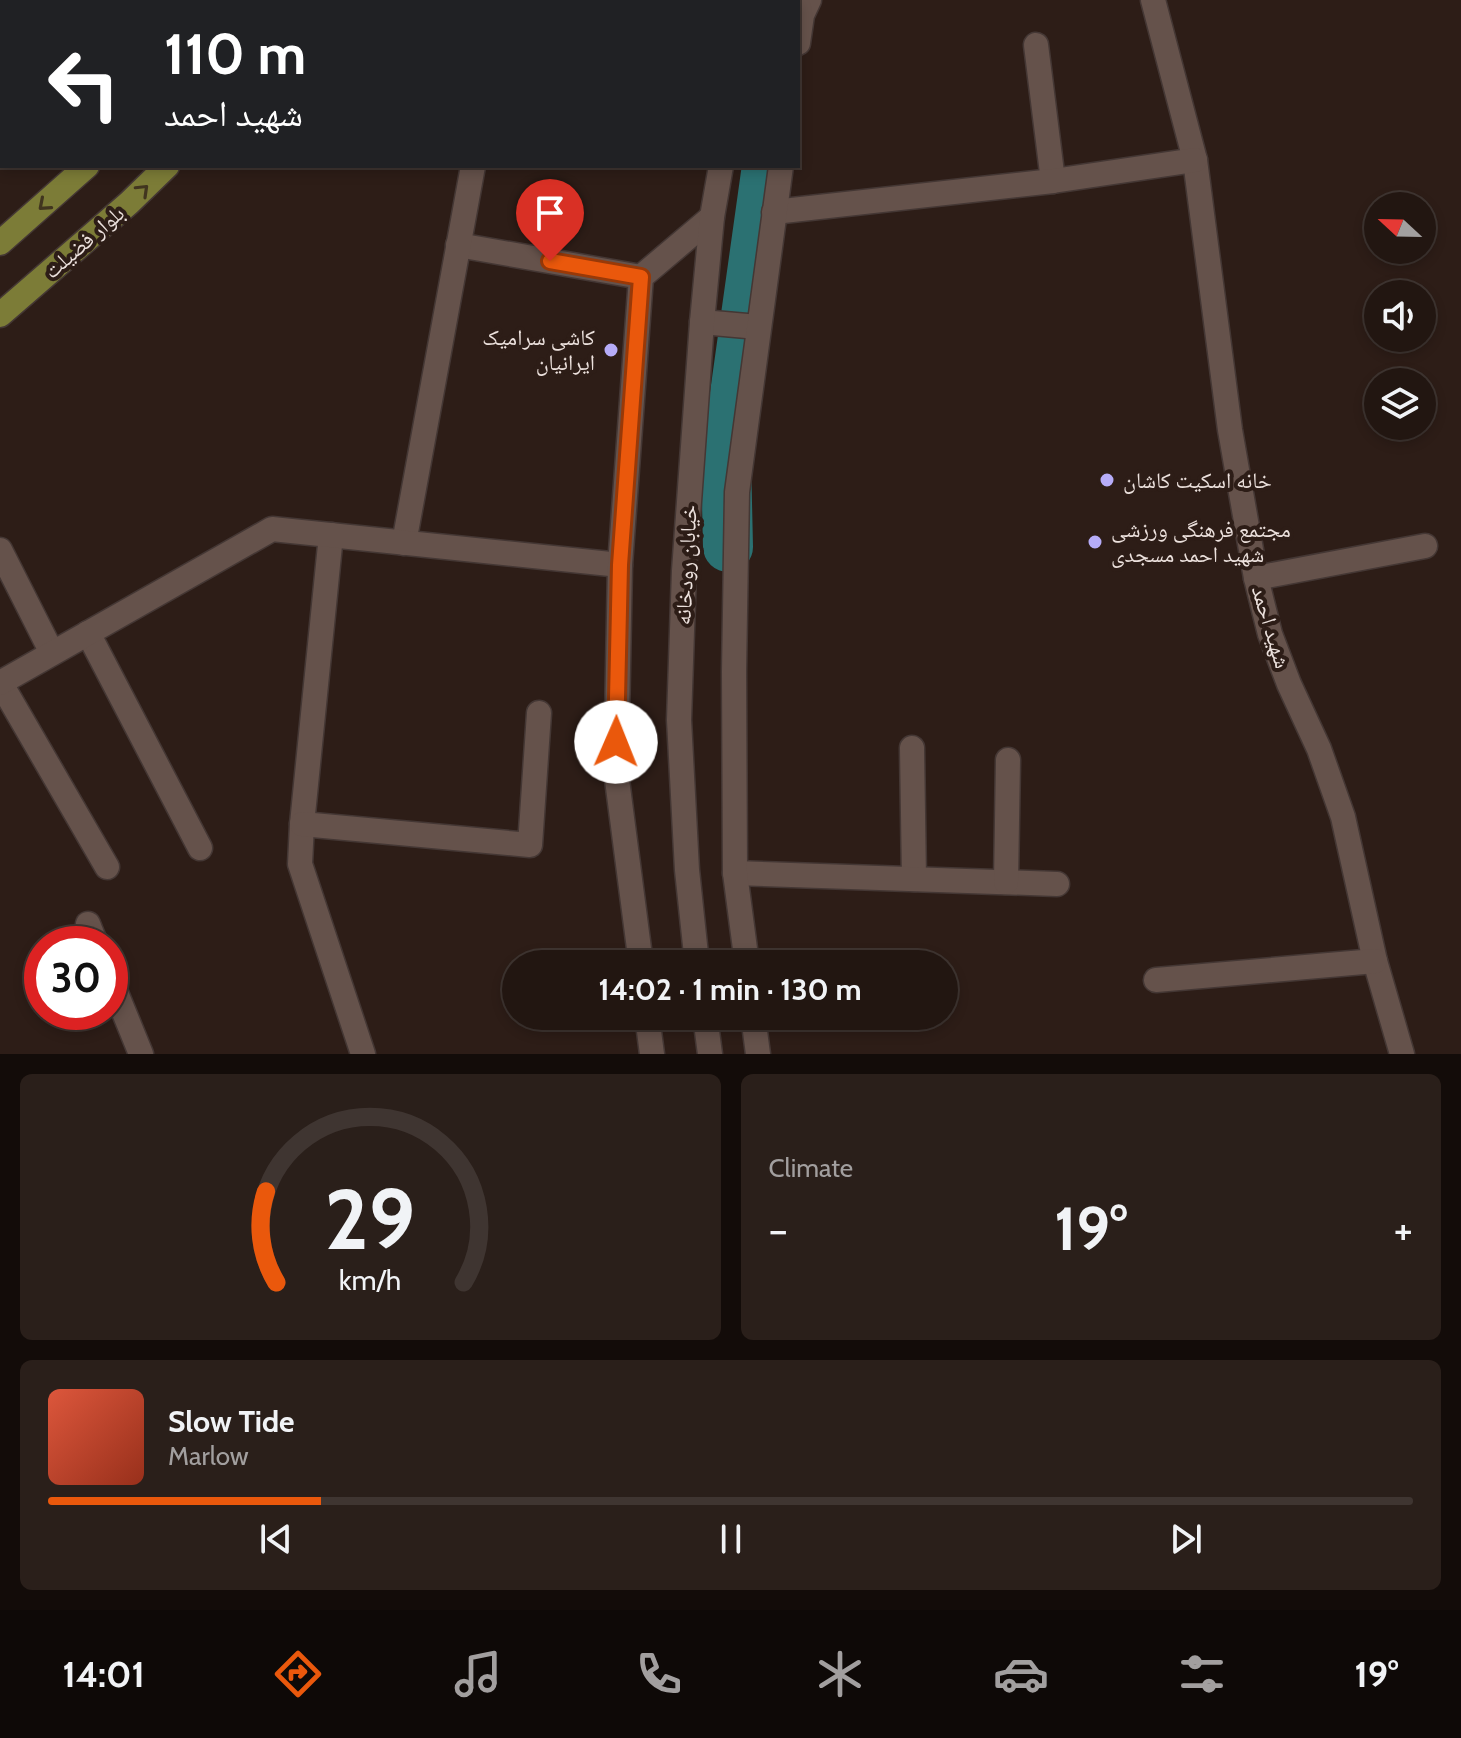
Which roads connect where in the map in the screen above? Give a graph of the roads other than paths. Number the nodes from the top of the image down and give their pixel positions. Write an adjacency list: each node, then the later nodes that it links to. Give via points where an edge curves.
1 (809, 0): 3 (street)
2 (1153, 0): 5 (street, شهید احمد)
3 (800, 29)
4 (1036, 45): 11 (street)
5 (1195, 160): 11 (street); 25 (street, شهید احمد, via 1230,430)
6 (85, 168): 14 (main road, one-way to 14)
7 (165, 168): 17 (main road, بلوار فضیلت, one-way to 7)
8 (473, 168): 15 (street)
9 (721, 168): 13 (street, خیابان رودخانه)
10 (781, 168): 12 (street)
11 (1053, 181): 12 (street)
12 (774, 212): 19 (street)
13 (712, 217): 16 (street); 18 (street, خیابان رودخانه)
14 (0, 243)
15 (458, 245): 16 (street); 21 (street)
16 (641, 277): 24 (street)
17 (0, 315)
18 (702, 322): 19 (street); 40 (street, خیابان رودخانه, via 679,720)
19 (758, 327): 35 (street, via 737,492)
20 (331, 535): 21 (street); 26 (street, via 272,529); 32 (street)
21 (404, 543): 24 (street)
22 (1425, 546): 25 (street)
23 (0, 550): 27 (street)
24 (620, 565): 39 (street, via 616,772)
25 (1256, 578): 42 (street, شهید احمد, via 1270,634 1343,817)
26 (88, 633): 27 (street); 33 (street)
27 (52, 653): 28 (street)
28 (0, 682): 34 (street)
29 (539, 713): 32 (street, via 530,845)
30 (912, 748): 36 (street)
31 (1008, 760): 37 (street)
32 (302, 824): 49 (street, via 300,864)
33 (200, 848)
34 (107, 867)
35 (735, 873): 36 (street); 41 (street)
36 (914, 879): 37 (street)
37 (1006, 882): 38 (street)
38 (1057, 884)
39 (639, 950)
40 (696, 950)
41 (745, 950)
42 (1375, 961): 43 (street); 53 (street, شهید احمد)
43 (1156, 980)
44 (128, 1022): 48 (street)
45 (649, 1030): 50 (street)
46 (707, 1030): 51 (street)
47 (755, 1030): 52 (street)
48 (141, 1054)
49 (363, 1054)
50 (652, 1054)
51 (710, 1054)
52 (758, 1054)
53 (1402, 1054)

